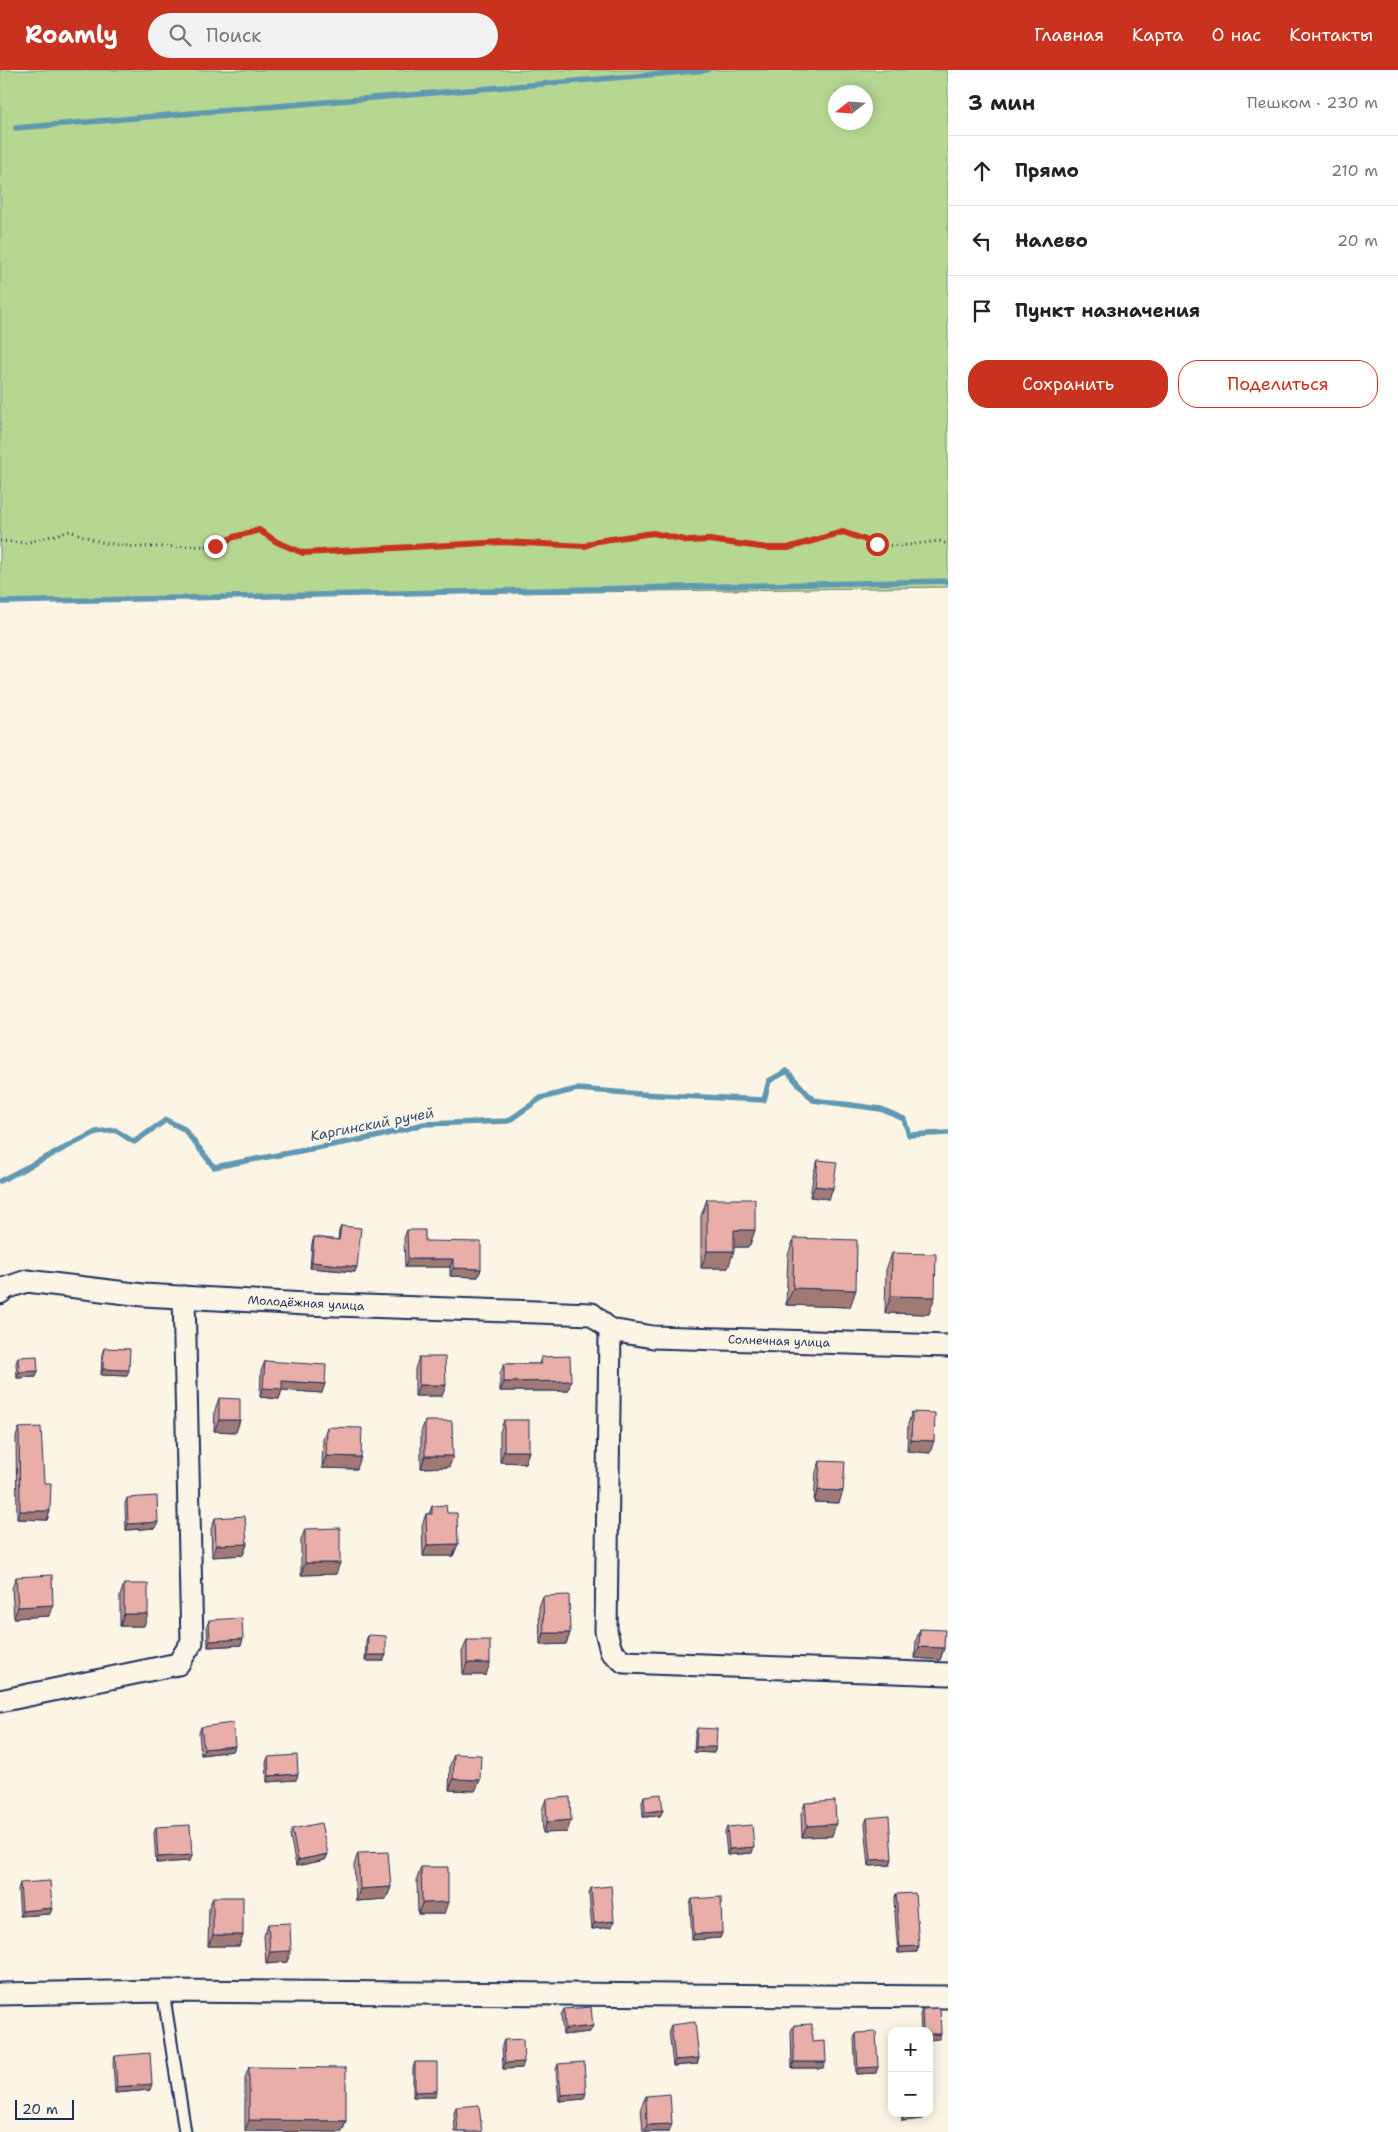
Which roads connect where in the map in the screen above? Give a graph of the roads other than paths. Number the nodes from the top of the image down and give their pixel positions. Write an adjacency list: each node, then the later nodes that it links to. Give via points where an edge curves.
1 (0, 1293): 2 (street, Молодёжная улица, via 27,1281)
2 (184, 1297): 3 (street, Молодёжная улица, via 592,1314); 6 (street, via 192,1642 178,1664)
3 (610, 1330): 4 (street, Солнечная улица, via 653,1337); 5 (street, via 606,1632 611,1651 624,1662)
4 (948, 1346)
5 (948, 1674)
6 (0, 1701)
7 (164, 1991): 8 (street); 9 (street); 10 (lane)
8 (0, 1994)
9 (948, 1997)
10 (185, 2132)

